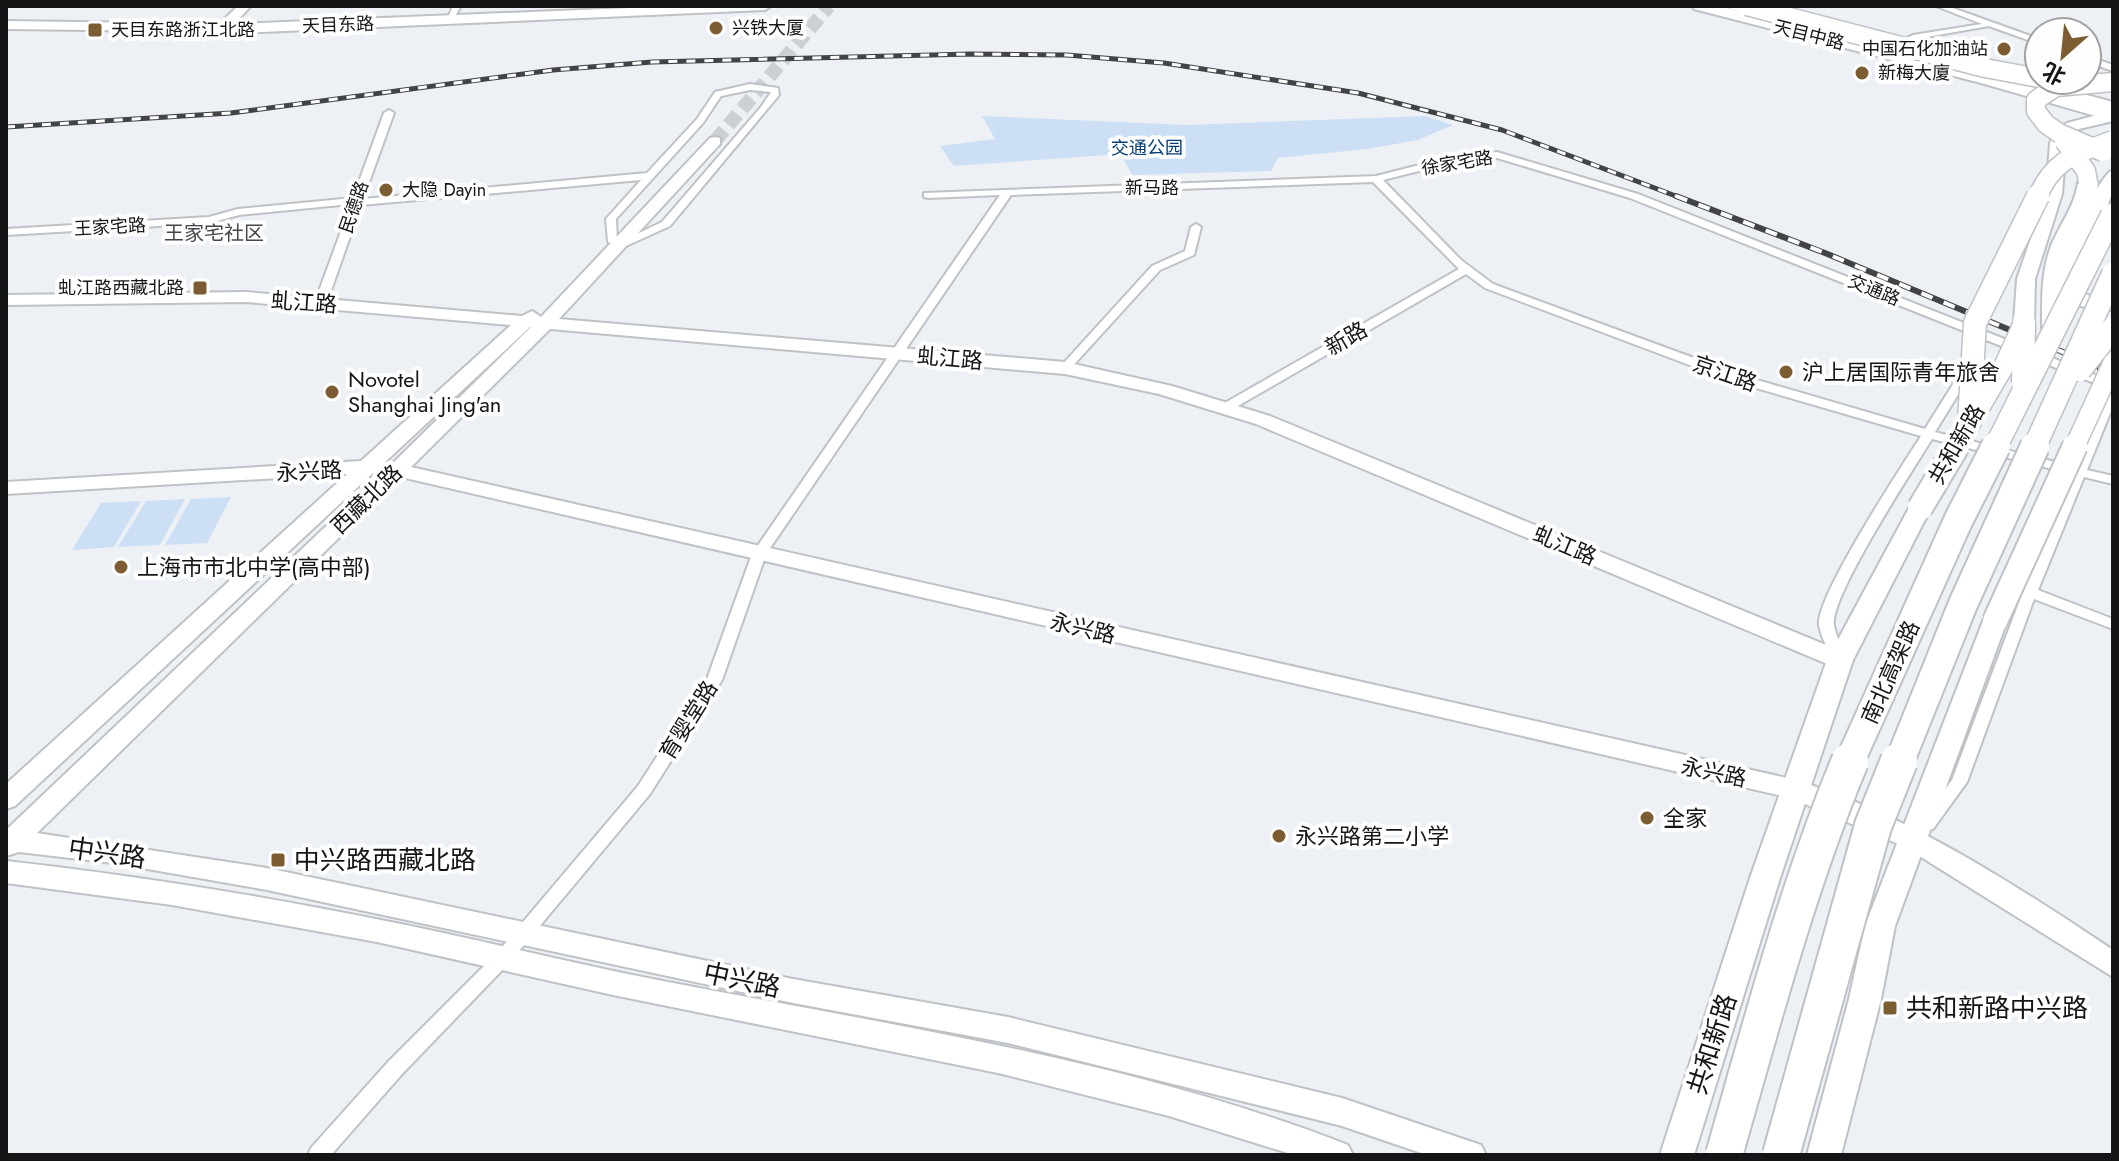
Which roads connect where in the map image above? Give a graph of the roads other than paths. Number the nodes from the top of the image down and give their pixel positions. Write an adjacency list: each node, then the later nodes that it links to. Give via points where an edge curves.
1 (245, 6): 14 (main road)
2 (682, 6): 11 (main road, 天目东路)
3 (765, 6): 14 (main road, 天目东路)
4 (1684, 6): 21 (highway, via 1929,69 2004,97)
5 (1692, 6): 20 (main road, 天目中路)
6 (1700, 6): 20 (highway)
7 (1721, 6): 20 (highway, bridge, via 1923,56)
8 (1728, 6): 16 (main road, 天目中路)
9 (1747, 6): 17 (highway, bridge)
10 (1940, 6): 13 (street)
11 (454, 11): 14 (main road, 天目东路)
12 (6, 23): 14 (main road, 天目东路)
13 (1989, 25): 15 (street); 16 (street, via 1917,36)
14 (224, 26)
15 (2023, 37)
16 (1896, 47): 20 (main road, 天目中路)
17 (2023, 75)
18 (2040, 96): 21 (highway, bridge, via 2036,107)
19 (389, 113): 31 (street, 民德路)
20 (2112, 114): 42 (main road, 共和新路, via 2063,132 2058,143 2054,194 2029,266)
21 (2046, 124): 24 (highway, bridge); 43 (highway, bridge, via 2080,162 2088,182 2055,272)
22 (2113, 140): 52 (highway, bridge, via 2065,159 2045,179 1975,323)
23 (709, 141): 35 (main road, 西藏北路)
24 (2113, 155)
25 (2113, 175): 40 (main road, via 2063,291 2081,300)
26 (651, 176): 31 (street, 王家宅路); 35 (street, via 611,219); 35 (street, via 718,94 759,87 776,92 666,224)
27 (1376, 179): 28 (street, 新马路); 30 (street, 徐家宅路, via 1451,160 1497,155); 36 (street, 京江路)
28 (1007, 193): 29 (street, 新马路); 46 (street, 育婴堂路)
29 (928, 195)
30 (1634, 196): 45 (street, 交通路)
31 (356, 202): 34 (street, 王家宅路, via 238,212 210,220); 39 (street, 民德路)
32 (2113, 213): 43 (highway, 南北高架路, bridge)
33 (1196, 227): 48 (street, via 1190,253 1156,268)
34 (6, 232)
35 (620, 242): 41 (main road, 西藏北路)
36 (1465, 270): 51 (street, 新路); 53 (street, 京江路, via 1489,286 1711,369)
37 (2113, 274): 50 (highway, 南北高架路, bridge)
38 (6, 300): 39 (main road, 虬江路, via 201,296)
39 (321, 302): 41 (main road, 虬江路)
40 (2113, 304)
41 (537, 322): 46 (main road, 虬江路); 54 (main road, 西藏北路); 55 (main road, 西藏北路)
42 (2024, 322): 50 (highway, bridge); 52 (main road, 共和新路, bridge)
43 (2053, 328): 50 (highway, 南北高架路, bridge)
44 (2113, 328): 50 (highway, bridge)
45 (1987, 336): 49 (street, 交通路); 53 (street, 共和新路)
46 (898, 353): 48 (main road, 虬江路); 59 (street, 育婴堂路)
47 (2113, 363): 65 (main road, bridge, via 1995,621)
48 (1065, 368): 51 (main road, 虬江路)
49 (2113, 388): 56 (street)
50 (2037, 400): 75 (highway, 南北高架路, bridge, via 1958,521 1830,809); 76 (highway, 南北高架路, bridge, via 1963,604 1873,826)
51 (1227, 407): 62 (main road, 虬江路)
52 (1969, 421): 62 (main road, 共和新路, bridge)
53 (1928, 434): 56 (street, 京江路); 62 (street, 共和新路, via 1829,607 1826,624)
54 (369, 467): 55 (main road, 永兴路); 58 (main road, 永兴路); 64 (main road, 西藏北路)
55 (396, 470): 59 (main road, 永兴路); 66 (main road, 西藏北路)
56 (2081, 472): 57 (street, 京江路); 60 (street)
57 (2113, 480)
58 (6, 488)
59 (759, 554): 63 (main road, 永兴路); 68 (street, 育婴堂路, via 714,680 644,790)
60 (2030, 592): 61 (street); 65 (street, via 1959,782)
61 (2113, 624)
62 (1840, 660): 63 (main road, 共和新路)
63 (1796, 790): 65 (main road, 永兴路); 74 (main road, 共和新路)
64 (6, 799)
65 (1914, 840): 70 (main road, 永兴路); 77 (main road, via 1880,926)
66 (8, 842): 68 (main road, 中兴路, via 267,879)
67 (6, 872): 69 (main road, 中兴路, via 339,923)
68 (523, 933): 69 (street, 育婴堂路); 73 (main road, 中兴路, via 1094,1049 1342,1112)
69 (502, 959): 71 (street, 育婴堂路); 72 (main road, 中兴路, via 1042,1069)
70 (2113, 965)
71 (318, 1155)
72 (1337, 1155)
73 (1470, 1155)
74 (1677, 1155)
75 (1724, 1155)
76 (1781, 1155)
77 (1824, 1155)

